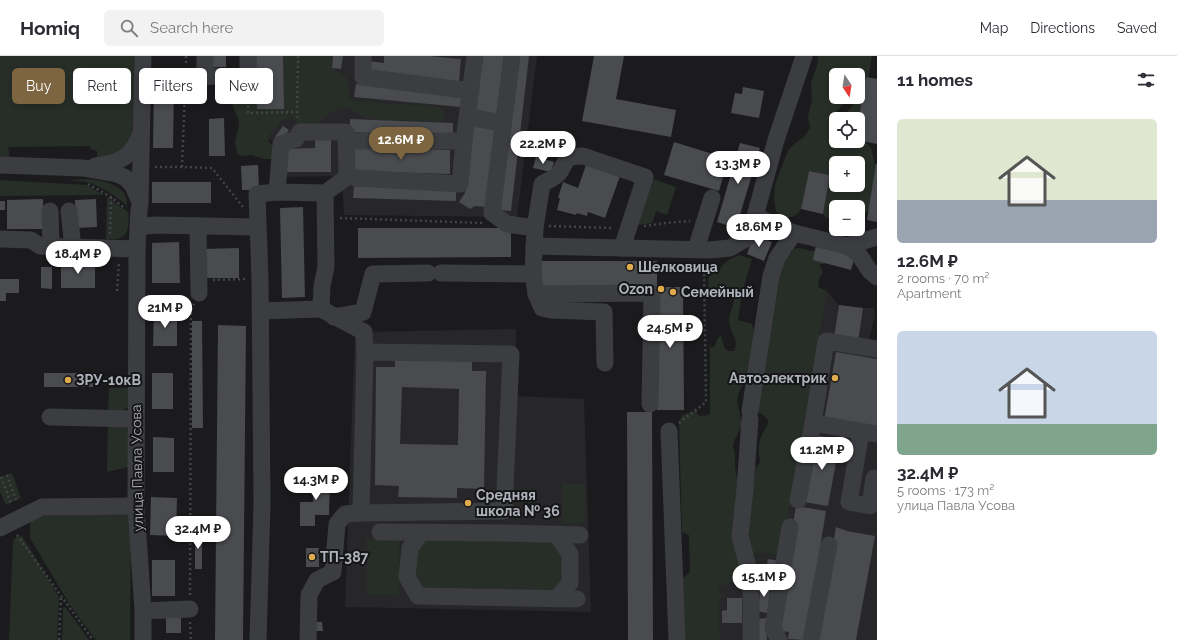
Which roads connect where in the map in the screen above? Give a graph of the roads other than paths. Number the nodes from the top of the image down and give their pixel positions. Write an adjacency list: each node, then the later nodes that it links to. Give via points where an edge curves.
1 (143, 56): 8 (street, улица Павла Усова)
2 (205, 56): 9 (street)
3 (248, 56): 10 (street, via 248,77)
4 (363, 56): 11 (street, via 363,77)
5 (476, 56): 11 (street)
6 (512, 56): 15 (street)
7 (804, 56): 27 (street, via 776,140)
8 (143, 68)
9 (205, 68)
10 (207, 76)
11 (471, 91): 13 (street)
12 (143, 104): 14 (street, улица Павла Усова)
13 (468, 117): 15 (street); 17 (street)
14 (143, 122): 19 (street, via 136,144 128,155); 24 (street, улица Павла Усова)
15 (503, 123): 29 (street, via 492,213 507,224)
16 (352, 141): 17 (street)
17 (464, 142): 20 (street, via 460,184)
18 (0, 165): 19 (street)
19 (82, 176): 24 (street, via 117,174 126,178 136,190)
20 (356, 178)
21 (277, 192): 22 (street); 22 (street, via 281,144 296,139 300,132 346,132 347,177); 31 (street, via 257,194)
22 (325, 193): 47 (street, via 326,268 322,286)
23 (712, 198): 41 (street)
24 (135, 207): 30 (street, улица Павла Усова, via 139,210)
25 (69, 211): 38 (street)
26 (50, 212): 37 (street)
27 (755, 216): 32 (street); 41 (street, via 747,238 730,248)
28 (198, 226): 30 (street); 31 (street); 44 (street)
29 (535, 226): 35 (street); 39 (street, via 542,184 558,175 565,160 572,156 583,156 645,176)
30 (138, 227): 40 (street, улица Павла Усова)
31 (258, 227): 46 (street)
32 (794, 233): 36 (street); 78 (street, via 777,258 771,276 750,415 740,536 751,579)
33 (877, 237): 36 (street)
34 (0, 239): 37 (street, via 31,240 40,246)
35 (534, 246): 39 (street); 42 (street)
36 (847, 246): 43 (street, via 858,253)
37 (50, 247): 38 (street)
38 (72, 248): 40 (street)
39 (622, 248): 41 (street)
40 (137, 249): 53 (street, улица Павла Усова)
41 (700, 249)
42 (533, 274): 45 (street); 47 (street, via 373,274 363,312)
43 (877, 277)
44 (199, 287)
45 (536, 294): 50 (street, via 542,308 604,312); 51 (street, via 652,294)
46 (260, 311): 47 (street); 75 (street, via 262,505)
47 (328, 313): 49 (street, via 364,332)
48 (877, 349): 54 (street, via 826,340)
49 (365, 352): 60 (street, via 511,354); 61 (street)
50 (605, 363)
51 (650, 404)
52 (50, 417): 53 (street)
53 (136, 419): 59 (street, улица Павла Усова)
54 (812, 423): 56 (street); 58 (street)
55 (669, 431): 77 (street)
56 (869, 433): 57 (street, via 849,502 870,506 874,478)
57 (877, 479)
58 (798, 500)
59 (136, 506): 62 (street, via 42,507); 73 (street, улица Павла Усова)
60 (504, 511): 61 (street); 66 (street)
61 (361, 513): 76 (street, via 345,514 337,524 333,572 317,580 309,595)
62 (5, 526)
63 (790, 527): 79 (street, via 773,628)
64 (380, 532): 65 (street)
65 (421, 533): 66 (street); 70 (street, via 410,548 407,577 418,596)
66 (504, 533): 67 (street)
67 (556, 534): 68 (street); 70 (street, via 570,554 570,583)
68 (580, 535)
69 (829, 545): 80 (street)
70 (556, 599): 71 (street)
71 (577, 599)
72 (190, 609): 73 (street)
73 (143, 611): 74 (street, улица Павла Усова)
74 (143, 640)
75 (258, 640)
76 (308, 640)
77 (677, 640)
78 (751, 640)
79 (779, 640)
80 (811, 640)

